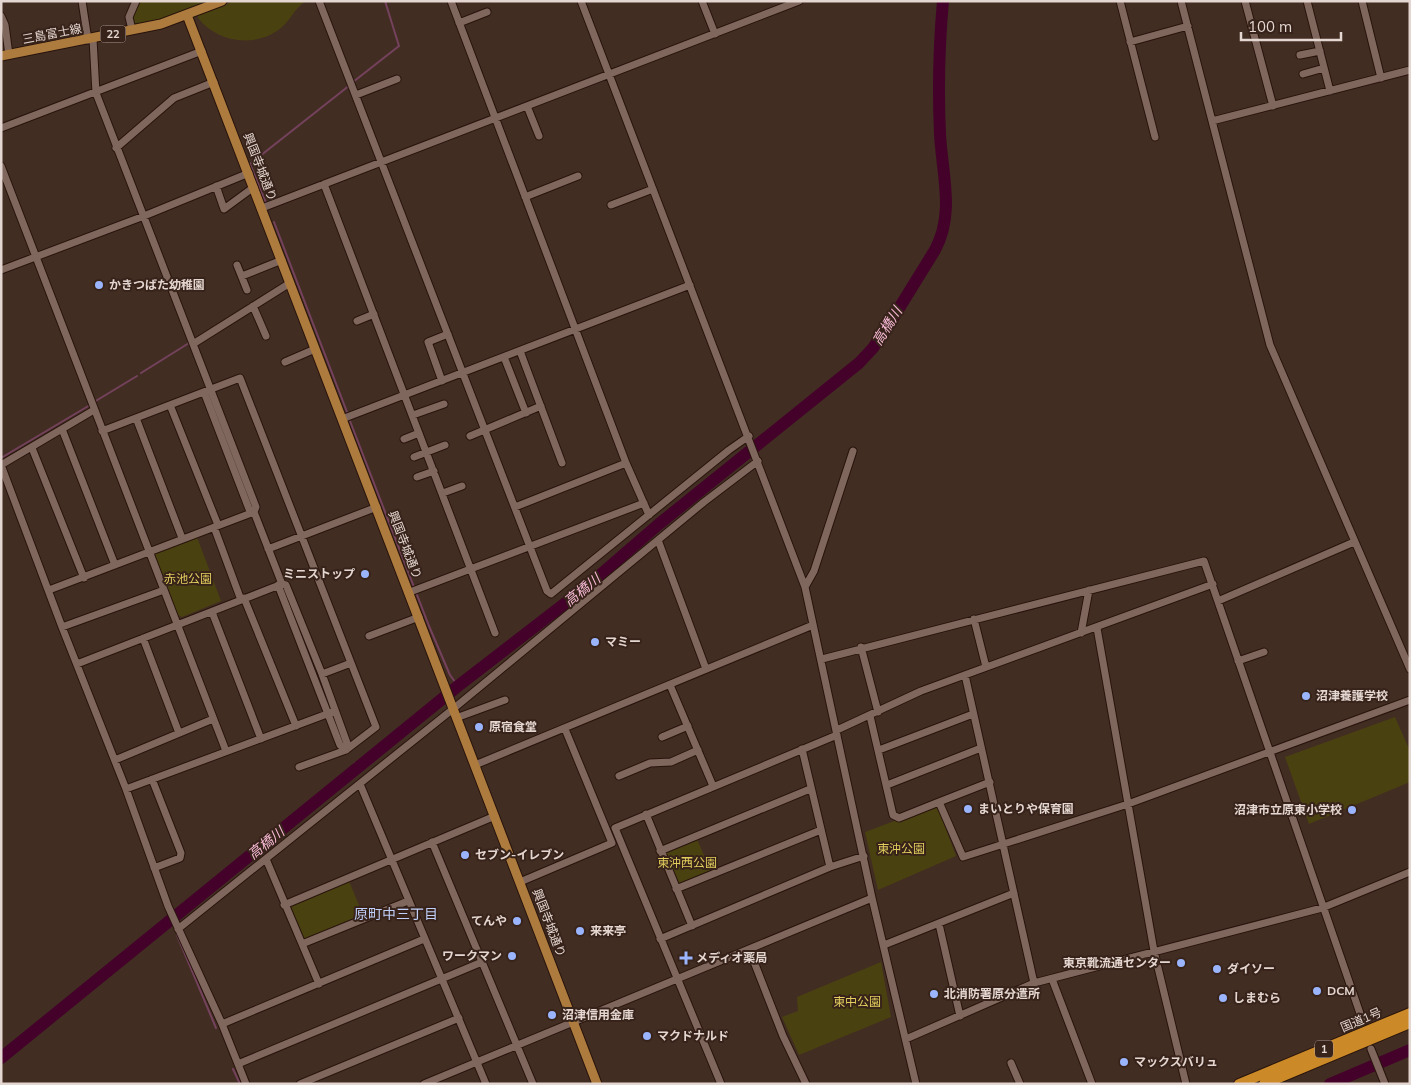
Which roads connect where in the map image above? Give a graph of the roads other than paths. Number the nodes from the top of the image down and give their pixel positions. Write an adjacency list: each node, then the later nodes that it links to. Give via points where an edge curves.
1 (82, 1): 21 (street)
2 (136, 1): 19 (street, via 129,17)
3 (222, 1): 15 (main road, 三島富士線 / 22)
4 (319, 1): 35 (street)
5 (451, 1): 17 (street)
6 (581, 1): 29 (street)
7 (702, 1): 20 (street)
8 (799, 1): 20 (street)
9 (1120, 1): 22 (street)
10 (1181, 1): 18 (street)
11 (1245, 1): 38 (street)
12 (1307, 1): 24 (street)
13 (1362, 1): 32 (street)
14 (487, 12): 17 (street)
15 (187, 15): 19 (main road, 三島富士線 / 22); 23 (main road, 興国寺城通り)
16 (1, 16): 25 (street, via 5,26)
17 (459, 23): 39 (street)
18 (1188, 26): 22 (street); 40 (street)
19 (132, 30): 21 (main road, 三島富士線 / 22)
20 (715, 34): 29 (street)
21 (91, 39): 25 (main road, 三島富士線 / 22); 36 (street)
22 (1130, 42): 43 (street)
23 (202, 51): 33 (main road, 興国寺城通り); 36 (street)
24 (1320, 51): 26 (street); 27 (street)
25 (5, 55)
26 (1300, 55)
27 (1324, 68): 30 (street); 34 (street)
28 (1410, 70): 32 (street)
29 (609, 74): 37 (street); 52 (street)
30 (1303, 74)
31 (397, 78): 35 (street)
32 (1381, 78): 34 (street)
33 (214, 82): 44 (street, via 174,98); 47 (main road, 興国寺城通り)
34 (1330, 91): 38 (street)
35 (354, 92): 45 (street)
36 (96, 93): 41 (street); 44 (street)
37 (527, 106): 39 (street); 42 (street)
38 (1273, 106): 40 (street)
39 (495, 118): 45 (street); 53 (street)
40 (1212, 121): 117 (street, via 1270,345)
41 (1, 128)
42 (539, 136)
43 (1155, 137)
44 (116, 148): 56 (street)
45 (382, 162): 49 (street); 69 (street)
46 (1, 166): 57 (street)
47 (249, 173): 50 (street); 51 (main road, 興国寺城通り)
48 (578, 176): 53 (street)
49 (324, 184): 55 (street); 66 (street)
50 (216, 186): 51 (street, via 224,209); 56 (street)
51 (254, 187): 55 (main road, 興国寺城通り)
52 (653, 189): 54 (street); 63 (street)
53 (525, 196): 68 (street)
54 (611, 205)
55 (262, 208): 58 (main road, 興国寺城通り)
56 (144, 216): 57 (street); 71 (street)
57 (37, 256): 60 (street); 83 (street)
58 (282, 260): 61 (street); 62 (main road, 興国寺城通り)
59 (237, 264): 61 (street)
60 (1, 270)
61 (242, 276): 64 (street)
62 (290, 283): 65 (street); 72 (main road, 興国寺城通り)
63 (690, 285): 68 (street); 93 (street)
64 (247, 290)
65 (253, 306): 70 (street); 71 (street)
66 (374, 314): 67 (street); 79 (street)
67 (357, 321)
68 (576, 330): 73 (street); 102 (street)
69 (448, 334): 76 (street); 77 (street, via 428,342)
70 (266, 336)
71 (193, 344): 78 (street)
72 (315, 349): 75 (street); 87 (main road, 興国寺城通り)
73 (520, 351): 74 (street); 82 (street)
74 (504, 357): 76 (street); 84 (street)
75 (285, 362)
76 (463, 372): 77 (street); 89 (street)
77 (442, 380): 79 (street)
78 (208, 390): 81 (street); 111 (street, via 256,507); 114 (street, via 240,378)
79 (405, 396): 85 (street); 87 (street)
80 (444, 404): 85 (street)
81 (170, 405): 86 (street); 113 (street)
82 (541, 406): 84 (street); 101 (street)
83 (94, 410): 88 (street); 90 (street)
84 (526, 413): 89 (street)
85 (413, 416): 91 (street)
86 (136, 418): 90 (street); 115 (street)
87 (342, 419): 109 (main road, 興国寺城通り)
88 (62, 429): 96 (street); 121 (street)
89 (485, 430): 92 (street); 110 (street)
90 (102, 431): 120 (street)
91 (419, 432): 94 (street); 98 (street)
92 (470, 436)
93 (749, 436): 100 (street); 112 (street)
94 (404, 439)
95 (445, 445): 98 (street)
96 (32, 448): 103 (street); 123 (street)
97 (853, 451): 126 (street)
98 (427, 452): 99 (street); 104 (street)
99 (414, 457)
100 (758, 459): 116 (street); 126 (street)
101 (562, 463)
102 (626, 463): 108 (street); 110 (street)
103 (1, 465): 127 (street)
104 (434, 471): 105 (street); 107 (street)
105 (417, 477)
106 (462, 486): 107 (street)
107 (443, 493): 122 (street)
108 (644, 503): 112 (street); 118 (street)
109 (377, 507): 114 (street); 130 (main road, 興国寺城通り)
110 (515, 507): 118 (street)
111 (254, 512): 113 (street); 119 (street)
112 (649, 515): 118 (street, via 551,594)
113 (216, 526): 115 (street); 131 (street)
114 (303, 536): 119 (street); 148 (street)
115 (182, 538): 120 (street)
116 (658, 540): 151 (street); 158 (street)
117 (1354, 542): 132 (street); 152 (street)
118 (531, 548): 122 (street)
119 (268, 549): 124 (street)
120 (149, 551): 121 (street); 128 (street)
121 (115, 565): 123 (street)
122 (472, 569): 130 (street); 140 (street)
123 (84, 578): 127 (street)
124 (280, 584): 131 (street); 153 (street, via 286,586); 160 (street)
125 (1213, 584): 129 (street, via 1204,561); 132 (street); 139 (street)
126 (806, 587): 137 (street)
127 (48, 590): 138 (street)
128 (164, 590): 136 (street); 138 (street)
129 (1089, 590): 135 (street); 141 (street)
130 (414, 591): 134 (main road, 興国寺城通り)
131 (243, 599): 133 (street); 165 (street)
132 (1218, 601): 147 (street)
133 (212, 612): 136 (street); 171 (street)
134 (419, 617): 142 (street); 158 (main road, 興国寺城通り)
135 (974, 619): 144 (street); 150 (street)
136 (177, 624): 143 (street); 164 (street)
137 (814, 625): 146 (street); 151 (street)
138 (62, 628): 149 (street)
139 (1097, 628): 141 (street); 191 (street)
140 (495, 633)
141 (1081, 634): 150 (street)
142 (369, 636)
143 (143, 638): 149 (street); 169 (street)
144 (860, 647): 146 (street); 159 (street)
145 (1264, 652): 147 (street)
146 (822, 659): 168 (street)
147 (1238, 661): 178 (street)
148 (351, 663): 153 (street); 174 (street, via 376,727)
149 (77, 664): 179 (street)
150 (986, 667): 154 (street)
151 (706, 669): 155 (street)
152 (1410, 669)
153 (322, 674): 160 (street)
154 (965, 675): 159 (street); 161 (street)
155 (670, 684): 166 (street); 167 (street)
156 (505, 700): 163 (street)
157 (1410, 700): 178 (street)
158 (452, 706): 163 (main road, 興国寺城通り); 185 (street)
159 (878, 712): 162 (street)
160 (331, 713): 165 (street); 174 (street, via 340,745)
161 (973, 714): 172 (street); 176 (street)
162 (870, 716): 168 (street); 176 (street)
163 (456, 718): 180 (main road, 興国寺城通り)
164 (213, 719): 169 (street); 177 (street)
165 (296, 726): 171 (street)
166 (688, 726): 170 (street); 175 (street)
167 (564, 729): 180 (street); 204 (street, via 612,843)
168 (837, 732): 173 (street); 198 (street)
169 (179, 733): 179 (street)
170 (662, 738)
171 (261, 739): 177 (street)
172 (981, 748): 184 (street); 186 (street)
173 (802, 749): 187 (street); 189 (street)
174 (346, 750): 181 (street)
175 (698, 750): 182 (street, via 671,762 650,763); 187 (street)
176 (879, 750): 186 (street)
177 (226, 752): 183 (street)
178 (1269, 752): 191 (street); 210 (street)
179 (115, 760): 188 (street)
180 (475, 765): 193 (main road, 興国寺城通り)
181 (299, 767)
182 (619, 776)
183 (152, 779): 188 (street); 201 (street, via 182,853 180,858)
184 (990, 782): 190 (street); 196 (street)
185 (360, 784): 199 (street); 200 (street)
186 (887, 785): 190 (street, via 893,814 899,818)
187 (713, 786): 192 (street)
188 (126, 789): 201 (street)
189 (810, 789): 194 (street); 197 (street)
190 (939, 802): 196 (street, via 963,857)
191 (1128, 804): 196 (street); 219 (street)
192 (646, 814): 197 (street); 215 (street, via 615,828)
193 (495, 816): 195 (street); 204 (main road, 興国寺城通り)
194 (820, 830): 202 (street); 205 (street)
195 (432, 842): 200 (street); 220 (street)
196 (1004, 844): 206 (street)
197 (660, 851): 205 (street)
198 (864, 856): 202 (street); 207 (street)
199 (266, 859): 209 (street); 213 (street)
200 (391, 860): 208 (street); 209 (street)
201 (154, 868): 213 (street)
202 (830, 868): 212 (street)
203 (1410, 872): 210 (street)
204 (520, 882): 229 (main road, 興国寺城通り)
205 (676, 889): 212 (street)
206 (1014, 892): 211 (street); 224 (street)
207 (872, 898): 217 (street); 218 (street)
208 (408, 901): 214 (street); 216 (street)
209 (284, 905): 216 (street)
210 (1322, 908): 219 (street); 230 (street)
211 (939, 924): 217 (street); 227 (street)
212 (692, 926): 215 (street)
213 (177, 927): 232 (street)
214 (424, 939): 221 (street); 225 (street)
215 (660, 939): 222 (street)
216 (302, 944): 225 (street)
217 (884, 945): 233 (street)
218 (749, 949): 222 (street); 246 (street, via 783,1036)
219 (1154, 951): 223 (street); 250 (street)
220 (482, 962): 221 (street); 234 (street)
221 (443, 978): 228 (street); 238 (street)
222 (677, 979): 229 (street); 245 (street)
223 (1052, 979): 224 (street); 249 (street)
224 (1034, 983): 227 (street)
225 (319, 984): 232 (street)
226 (1410, 1013): 251 (highway, 国道1号 / 1)
227 (960, 1016): 233 (street)
228 (459, 1018): 236 (street); 240 (street)
229 (573, 1022): 234 (street); 244 (main road, 興国寺城通り)
230 (1362, 1022)
231 (1410, 1023): 252 (highway, 国道1号 / 1)
232 (222, 1024): 238 (street)
233 (906, 1039): 247 (street)
234 (517, 1045): 236 (street); 243 (street)
235 (1372, 1051): 253 (street)
236 (477, 1062): 241 (street); 242 (street)
237 (1011, 1063): 248 (street)
238 (238, 1064): 239 (street)
239 (246, 1084)
240 (300, 1084)
241 (424, 1084)
242 (486, 1084)
243 (533, 1084)
244 (598, 1084)
245 (721, 1084)
246 (806, 1084)
247 (916, 1084)
248 (1020, 1084)
249 (1092, 1084)
250 (1186, 1084)
251 (1238, 1084)
252 (1264, 1084)
253 (1385, 1084)

